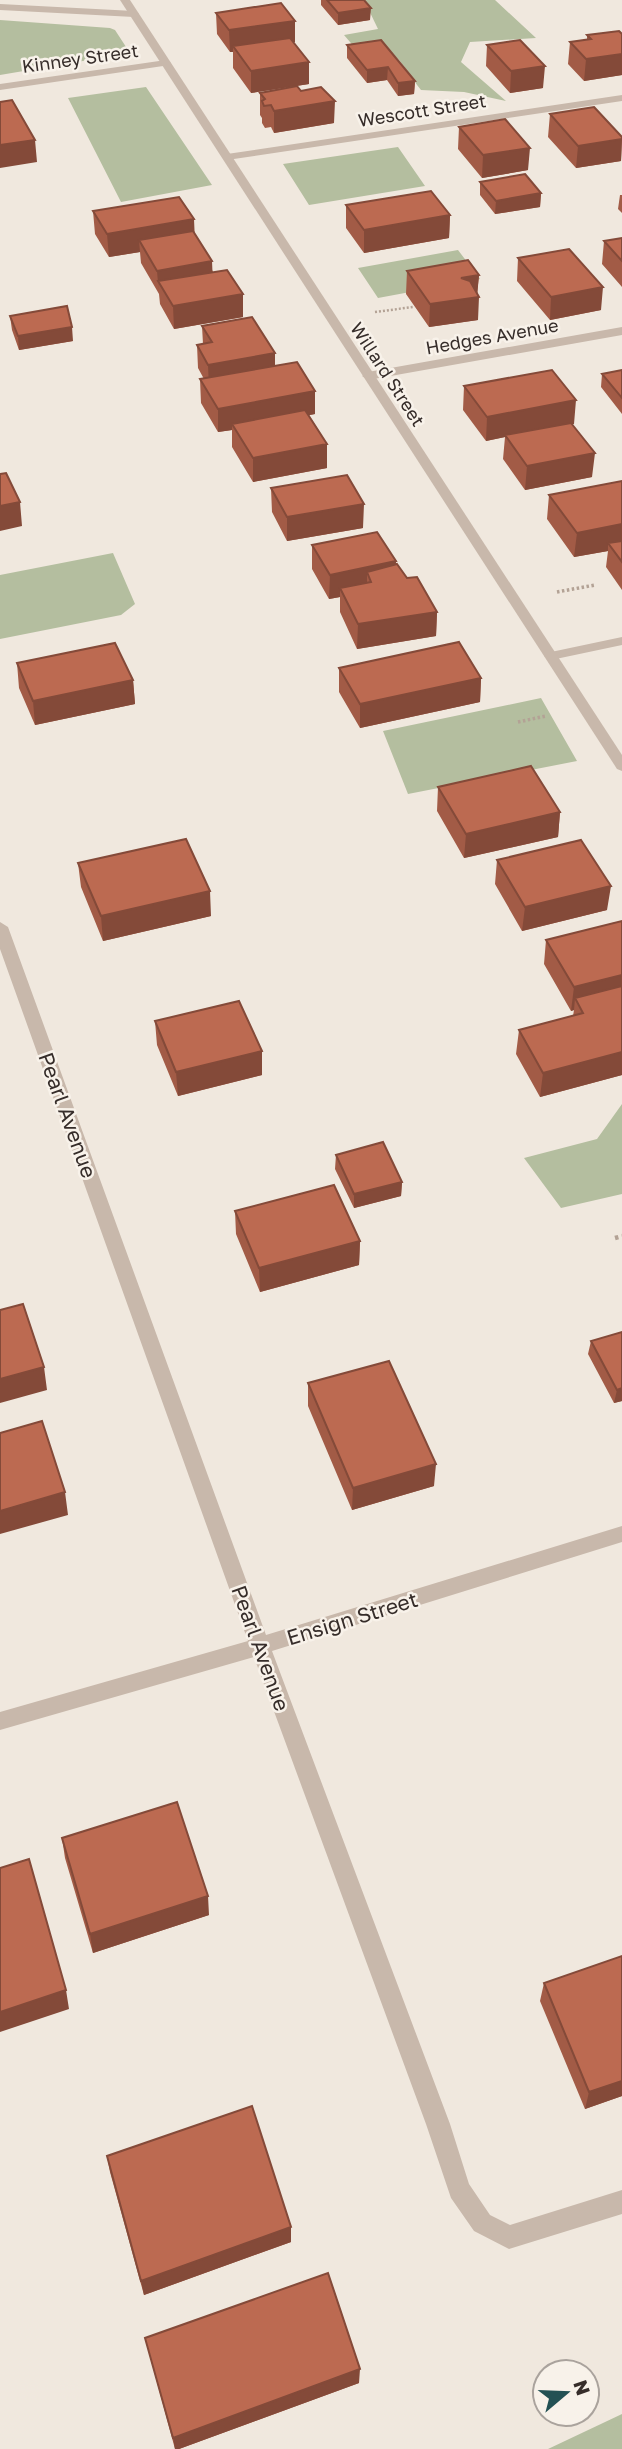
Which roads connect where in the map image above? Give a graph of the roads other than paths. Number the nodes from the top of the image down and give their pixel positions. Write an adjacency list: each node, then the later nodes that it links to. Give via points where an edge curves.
1 (125, 0): 3 (street, Willard Street)
2 (0, 7): 3 (street)
3 (134, 14): 4 (street, Willard Street)
4 (166, 63): 5 (street, Kinney Street); 7 (street, Willard Street)
5 (0, 88)
6 (622, 97): 7 (street, Wescott Street)
7 (227, 157): 9 (street, Willard Street)
8 (622, 331): 9 (street, Hedges Avenue)
9 (368, 376): 11 (street, Willard Street)
10 (622, 641): 11 (street)
11 (551, 656): 12 (street, Willard Street)
12 (622, 766)
13 (0, 927): 15 (street, Pearl Avenue)
14 (622, 1534): 15 (street, Ensign Street)
15 (260, 1646): 16 (street, Ensign Street); 17 (street, Pearl Avenue, via 459,2190 482,2223 509,2237)
16 (0, 1721)
17 (622, 2202)

